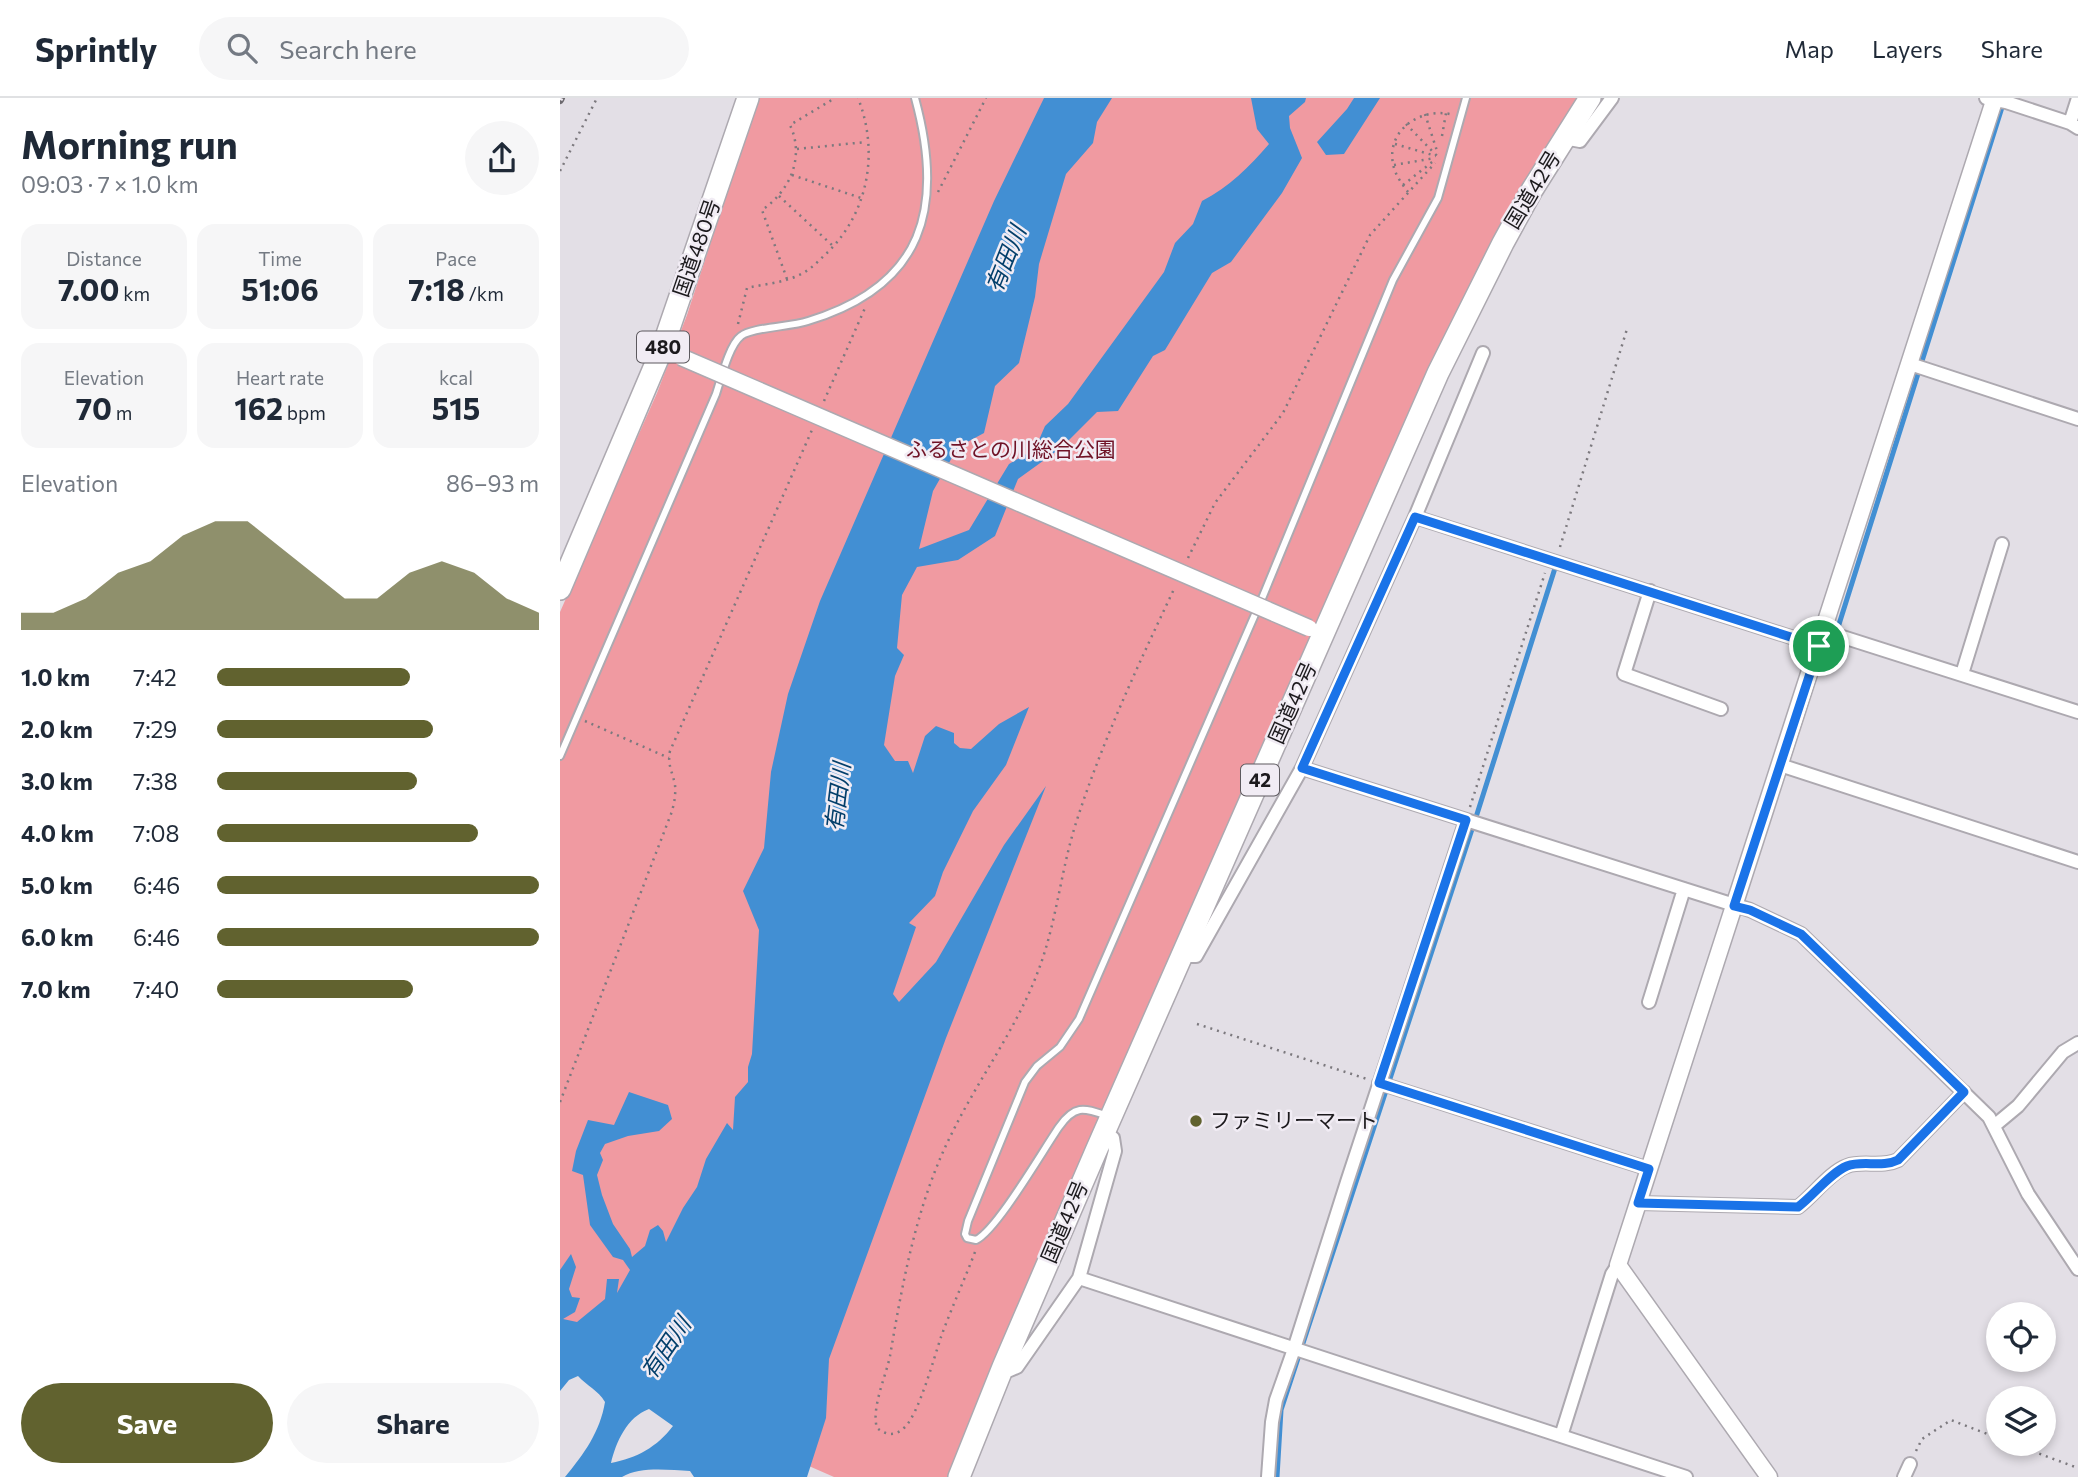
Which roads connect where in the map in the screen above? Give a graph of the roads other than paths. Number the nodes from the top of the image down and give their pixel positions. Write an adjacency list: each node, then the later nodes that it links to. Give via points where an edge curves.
1 (748, 98): 11 (highway, 国道480号 / 480)
2 (915, 98): 23 (lane, via 924,142 927,203 912,250 893,275 848,306 813,320 738,337)
3 (1466, 98): 35 (lane, via 1437,198 1393,280 1263,596 1079,1019 1060,1047 1031,1073 1018,1095 965,1234 971,1240 985,1234 1071,1112 1086,1110)
4 (1590, 98): 9 (highway, 国道42号 / 42)
5 (1612, 98): 9 (street, via 1580,141)
6 (2078, 98): 8 (street)
7 (1992, 99): 8 (street); 12 (street)
8 (2074, 125)
9 (1564, 138): 18 (highway, 国道42号 / 42, via 1503,243)
10 (1483, 352): 14 (street)
11 (672, 353): 16 (highway, 国道480号 / 480); 18 (street, bridge)
12 (1910, 364): 13 (street); 19 (street)
13 (2078, 418)
14 (1415, 517): 17 (street); 25 (street)
15 (2002, 544): 20 (street)
16 (560, 589)
17 (1650, 591): 19 (street); 21 (street, via 1624,674)
18 (1316, 631): 30 (highway, 国道42号 / 42)
19 (1821, 638): 20 (street); 24 (street)
20 (1962, 674): 22 (street)
21 (1721, 709)
22 (2078, 712)
23 (560, 756)
24 (1780, 765): 27 (street); 29 (street)
25 (1302, 768): 26 (street); 30 (street, via 1196,956)
26 (1466, 820): 28 (street); 33 (street)
27 (2078, 862)
28 (1684, 889): 29 (street); 31 (street)
29 (1734, 906): 34 (street, via 1801,934); 37 (street)
30 (1182, 956): 35 (highway, 国道42号 / 42)
31 (1649, 1002)
32 (2078, 1043): 36 (street, via 2063,1052 2018,1106)
33 (1379, 1083): 37 (street); 42 (street)
34 (1964, 1092): 36 (street); 38 (street, via 1898,1160 1846,1166 1798,1207)
35 (1108, 1124): 41 (street, via 1115,1152); 43 (highway, 国道42号 / 42)
36 (1994, 1126): 40 (street, via 2028,1194)
37 (1649, 1169): 38 (street)
38 (1638, 1203): 39 (street)
39 (1618, 1265): 44 (street); 50 (street)
40 (2078, 1269)
41 (1079, 1278): 42 (street); 43 (street, via 1017,1367)
42 (1294, 1349): 44 (street); 48 (street, via 1273,1411)
43 (1003, 1367): 47 (highway, 国道42号 / 42)
44 (1561, 1436): 46 (street)
45 (1910, 1464): 51 (street)
46 (1645, 1471): 49 (street)
47 (959, 1477)
48 (1268, 1477)
49 (1686, 1477)
50 (1769, 1477)
51 (1904, 1477)

